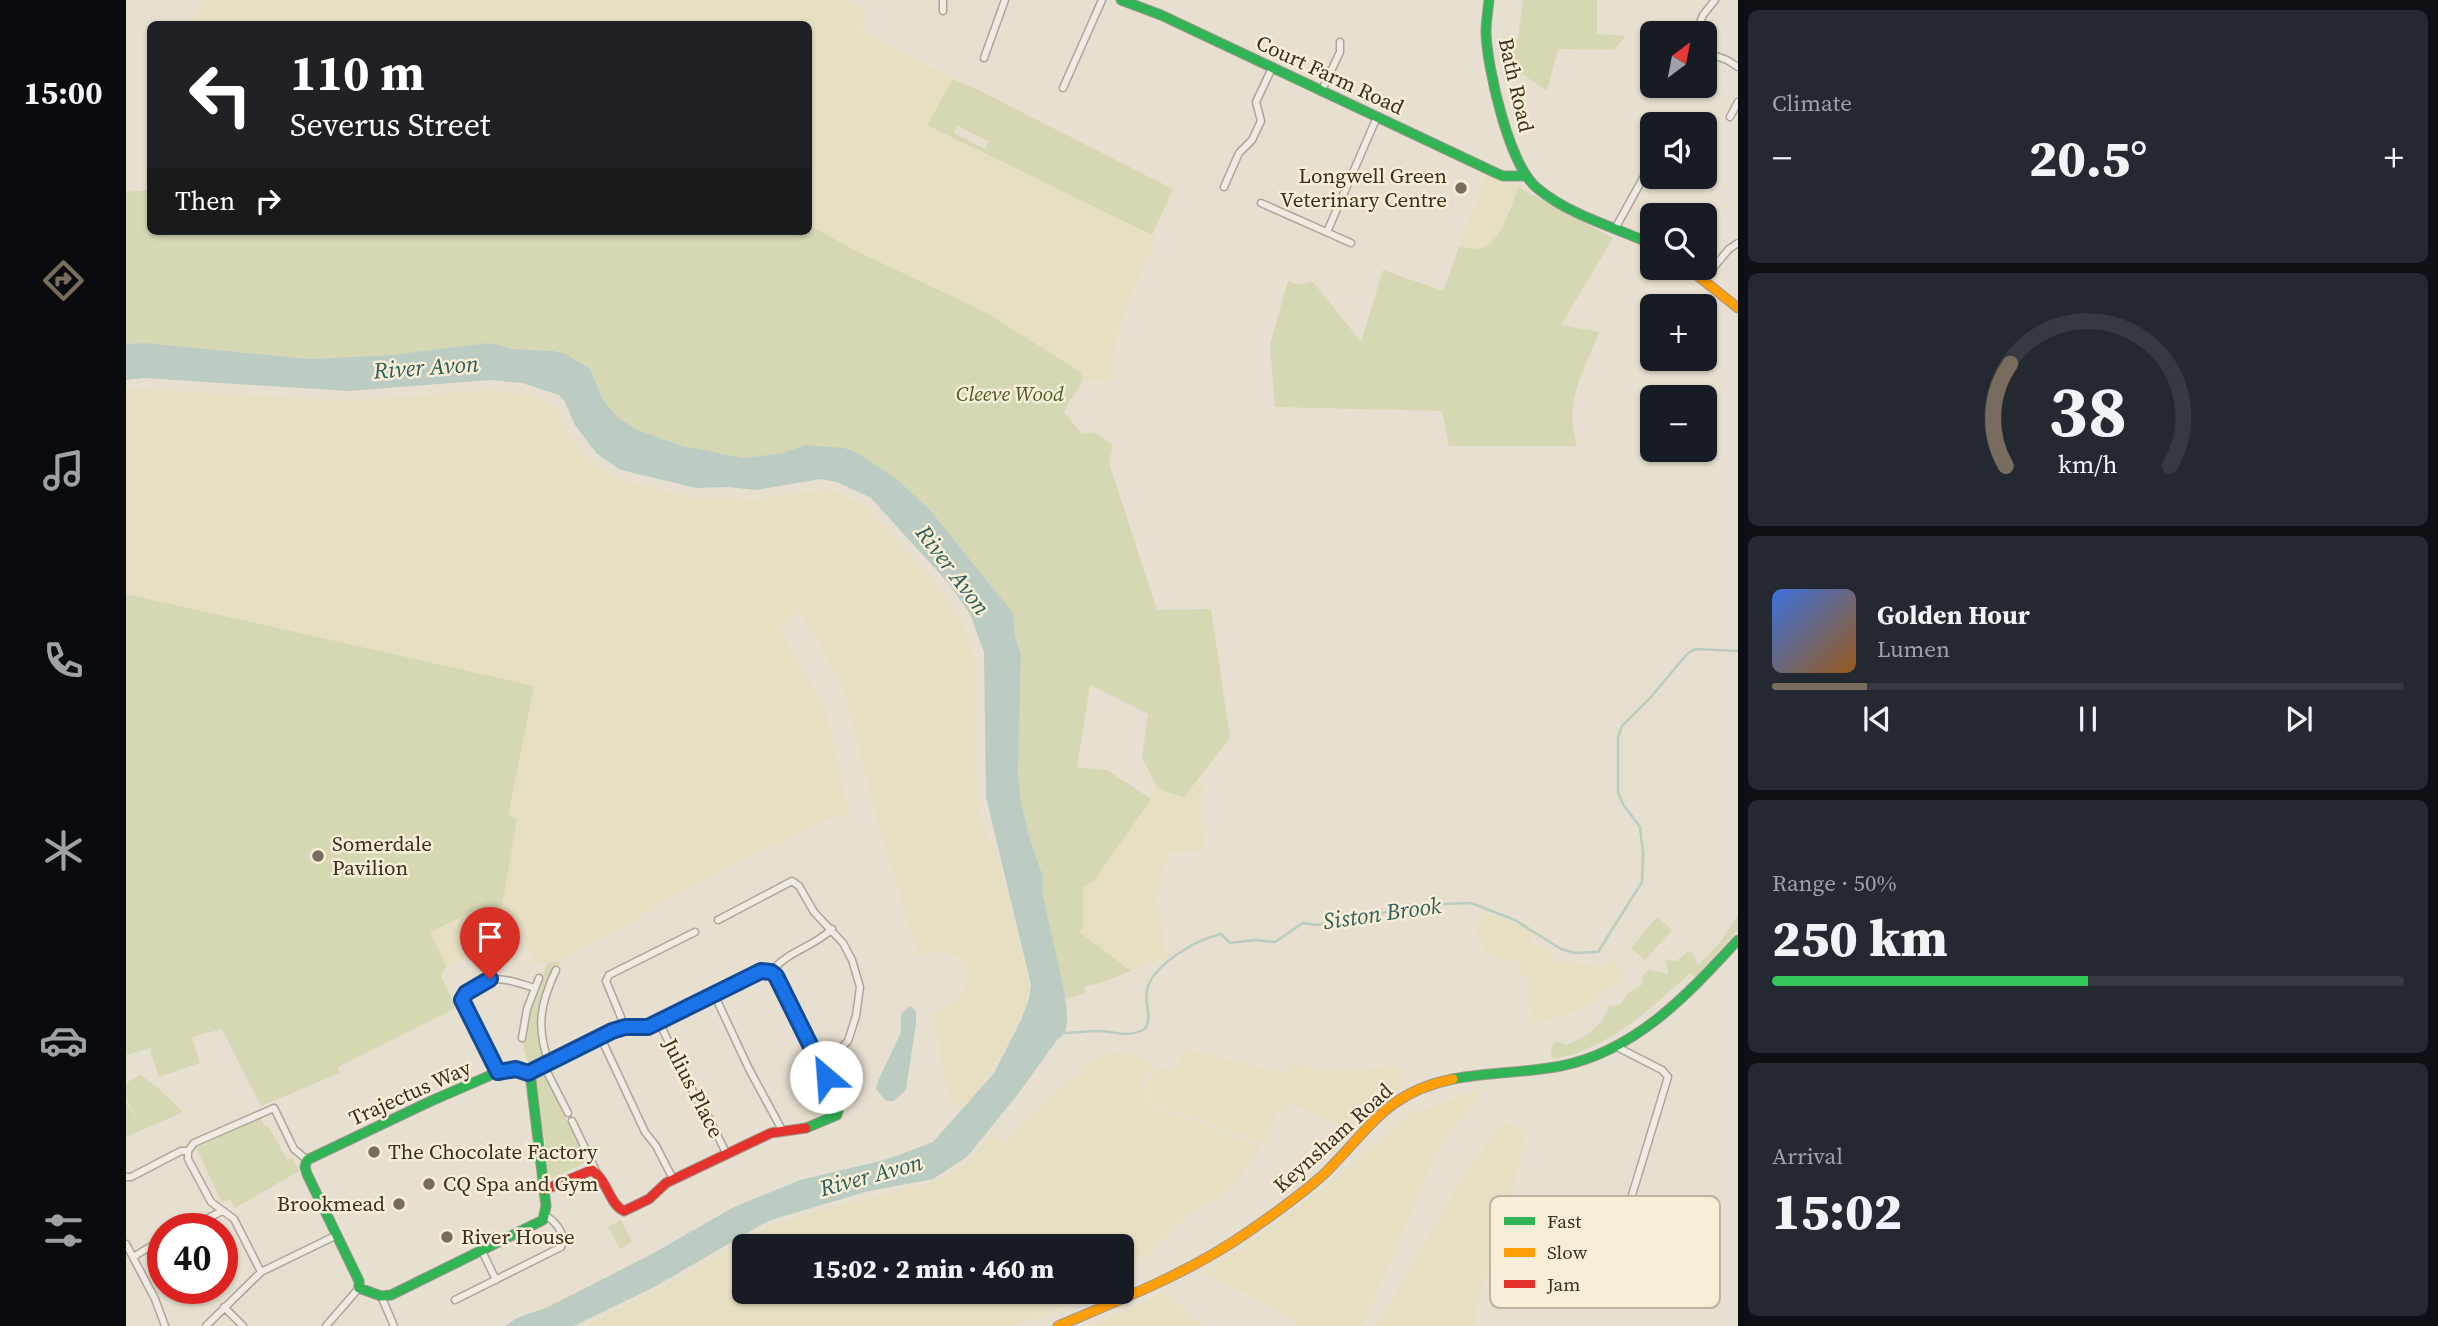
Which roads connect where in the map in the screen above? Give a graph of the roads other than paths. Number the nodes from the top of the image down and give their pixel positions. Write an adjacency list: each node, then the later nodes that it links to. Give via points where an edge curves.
1 (943, 0): 7 (street)
2 (1005, 0): 13 (street)
3 (1102, 0): 16 (street)
4 (1123, 0): 14 (street, Court Farm Road)
5 (1489, 0): 21 (street, Bath Road, via 1488,54)
6 (1715, 0): 8 (street)
7 (943, 11)
8 (1701, 21)
9 (1340, 41): 10 (street)
10 (1340, 52): 11 (street); 17 (street)
11 (1349, 53)
12 (1717, 57): 15 (street)
13 (984, 58)
14 (1272, 68): 17 (street, Court Farm Road); 23 (street, via 1256,102 1261,121 1239,153)
15 (1738, 68)
16 (1063, 89)
17 (1321, 92): 19 (street, Court Farm Road)
18 (1737, 106): 20 (street)
19 (1377, 117): 21 (street, Court Farm Road, via 1503,176); 26 (street)
20 (1730, 117)
21 (1524, 176): 25 (street, via 1548,195)
22 (1640, 183): 25 (street)
23 (1224, 187)
24 (1261, 203): 26 (street)
25 (1616, 227): 27 (street)
26 (1327, 232): 28 (street)
27 (1640, 238)
28 (1351, 243)
29 (1738, 243): 30 (street)
30 (1717, 263)
31 (1704, 280): 32 (street)
32 (1738, 308)
33 (718, 920): 34 (street, via 792,881)
34 (832, 929): 38 (street, via 784,958); 47 (street, via 852,960 860,998 845,1045)
35 (695, 932): 43 (street, via 609,975 606,981)
36 (1738, 940): 46 (street, Keynsham Road, via 1659,1018)
37 (556, 970): 48 (street, via 544,996 540,1022)
38 (771, 972): 41 (street, via 761,971); 47 (street)
39 (538, 978): 40 (street)
40 (535, 988): 45 (street); 49 (street, via 498,977 463,996)
41 (714, 994): 42 (street); 53 (street)
42 (659, 1022): 43 (street, via 642,1029); 55 (street, Julius Place)
43 (625, 1027): 44 (street)
44 (600, 1036): 48 (street); 59 (street, via 645,1132)
45 (522, 1038)
46 (1619, 1048): 61 (street, via 1668,1077); 81 (street, Keynsham Road, via 1563,1066 1440,1081 1405,1095 1384,1110 1322,1177 1238,1238 1166,1280)
47 (817, 1060): 53 (street, via 840,1103 837,1115 813,1127)
48 (546, 1064): 50 (street); 51 (street)
49 (498, 1072): 50 (street, Trajectus Way, via 516,1069); 56 (street, Trajectus Way)
50 (528, 1073): 60 (street)
51 (568, 1113)
52 (572, 1121): 57 (street)
53 (782, 1130): 55 (street)
54 (188, 1151): 56 (street, via 194,1143 274,1108 294,1149); 58 (street); 62 (street, via 211,1202)
55 (727, 1155): 59 (street)
56 (307, 1160): 65 (street, via 307,1174)
57 (596, 1171): 59 (street, via 614,1203 624,1211 649,1199); 60 (street)
58 (126, 1177)
59 (673, 1179)
60 (544, 1189): 64 (street)
61 (1632, 1196)
62 (222, 1211): 63 (street); 70 (street, via 234,1219)
63 (218, 1213)
64 (545, 1216): 68 (street); 71 (street, via 556,1223 563,1237 561,1247)
65 (337, 1235): 70 (street); 72 (street)
66 (126, 1244): 69 (street)
67 (147, 1249): 69 (street)
68 (482, 1251): 71 (street); 73 (street, via 391,1296)
69 (133, 1257): 76 (street)
70 (261, 1272): 75 (street)
71 (496, 1280): 74 (street)
72 (359, 1288): 73 (street); 79 (street)
73 (382, 1296): 80 (street)
74 (455, 1300)
75 (224, 1307): 77 (street); 78 (street)
76 (165, 1326)
77 (205, 1326)
78 (243, 1326)
79 (326, 1326)
80 (394, 1326)
81 (1058, 1326)

